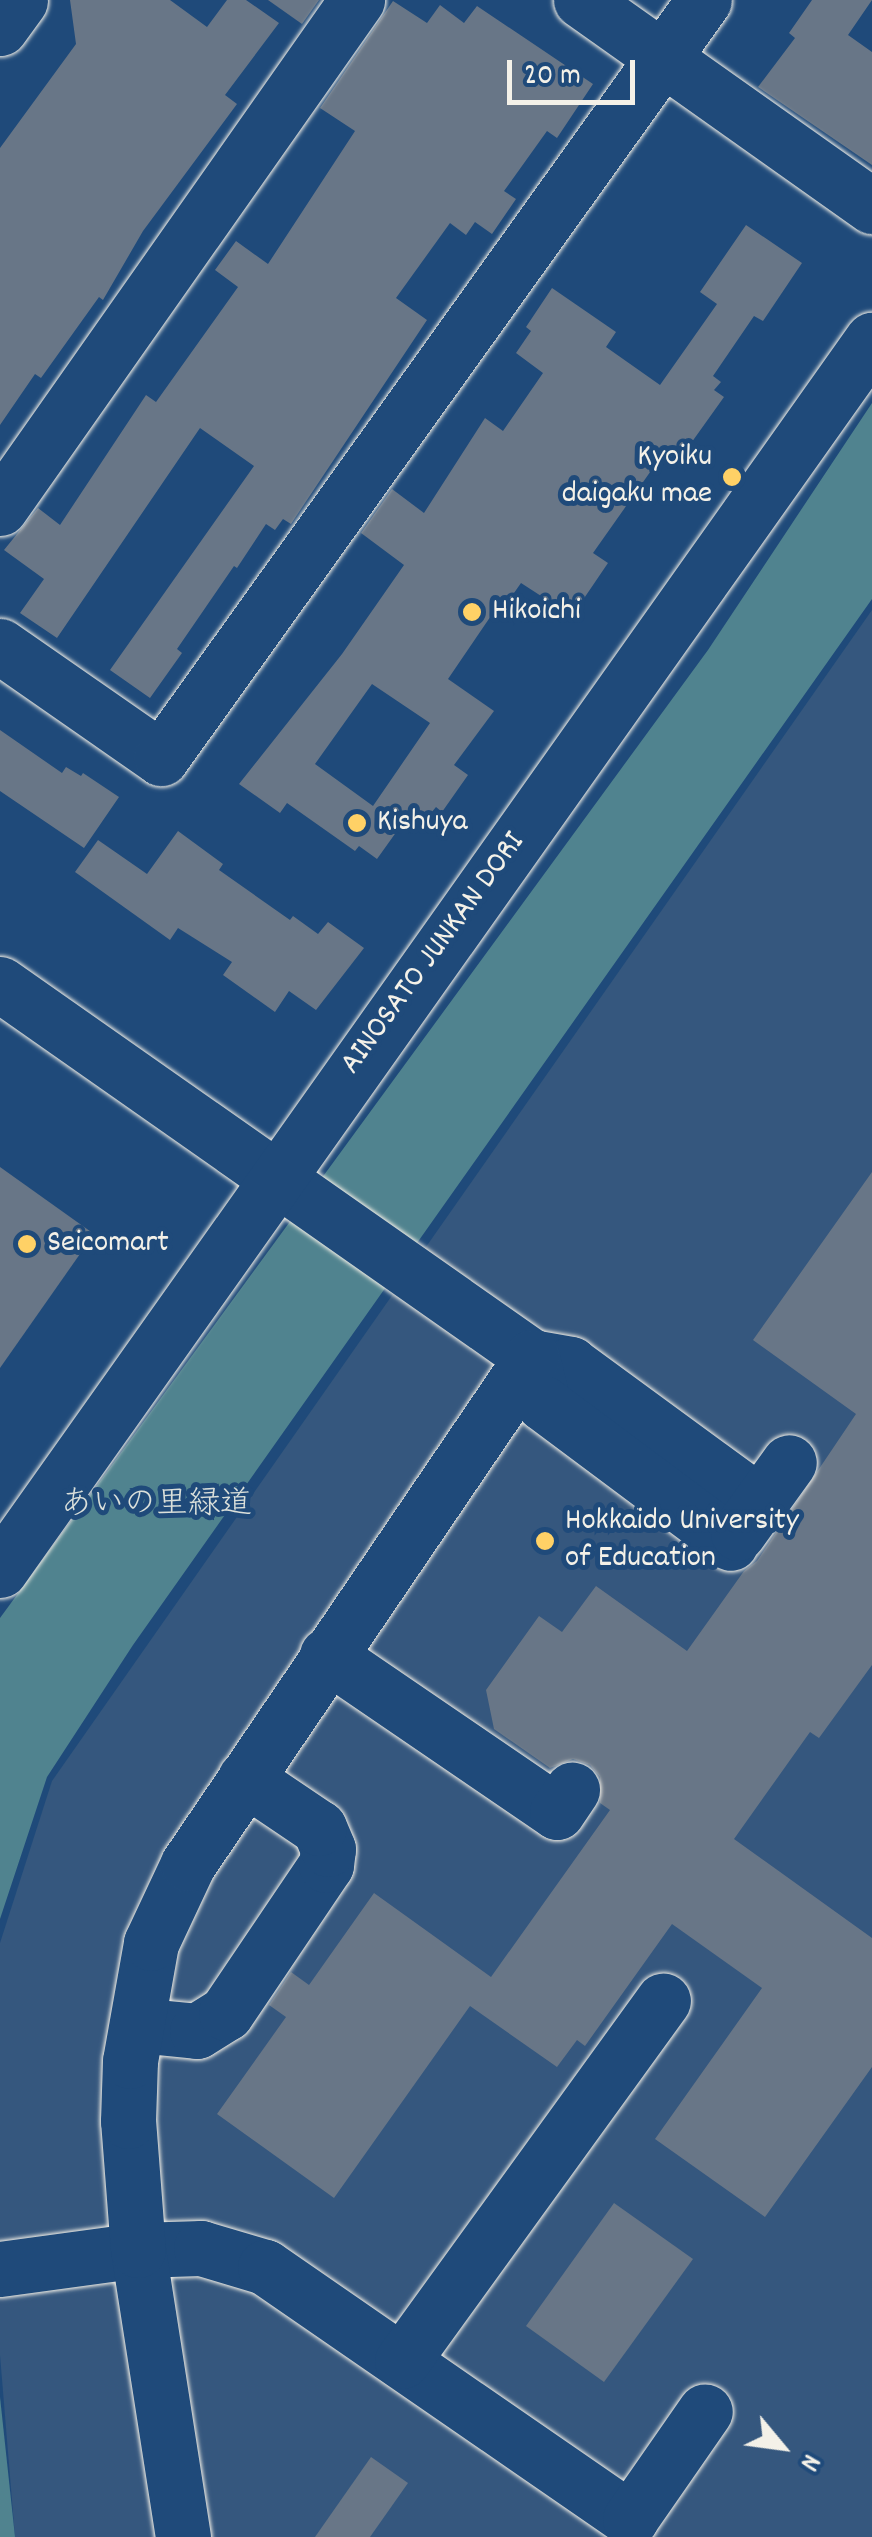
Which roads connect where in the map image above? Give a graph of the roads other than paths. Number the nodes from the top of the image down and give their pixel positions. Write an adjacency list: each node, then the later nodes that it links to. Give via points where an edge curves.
1 (20, 0): 5 (street)
2 (357, 0): 9 (street)
3 (580, 0): 6 (street)
4 (704, 0): 6 (street)
5 (0, 28)
6 (662, 58): 7 (street); 10 (street, via 161,758)
7 (872, 206)
8 (872, 340): 12 (street, AINOSATO JUNKAN DORI)
9 (0, 508)
10 (0, 646)
11 (0, 984): 12 (street)
12 (274, 1179): 13 (street); 15 (street, AINOSATO JUNKAN DORI)
13 (532, 1358): 14 (street, via 543,1403 645,1449); 16 (street)
14 (749, 1518)
15 (0, 1570)
16 (327, 1654): 17 (street); 18 (street, via 558,1812)
17 (245, 1778): 20 (street, via 188,1864 151,1943); 20 (street, via 319,1828 326,1865 226,2013 197,2032)
18 (572, 1790)
19 (662, 2001): 23 (street)
20 (136, 2025): 21 (street, via 128,2121)
21 (138, 2250): 22 (street); 23 (street, via 201,2248 265,2267); 26 (street)
22 (0, 2269)
23 (402, 2361): 25 (street)
24 (705, 2410): 25 (street)
25 (644, 2528)
26 (182, 2537)

